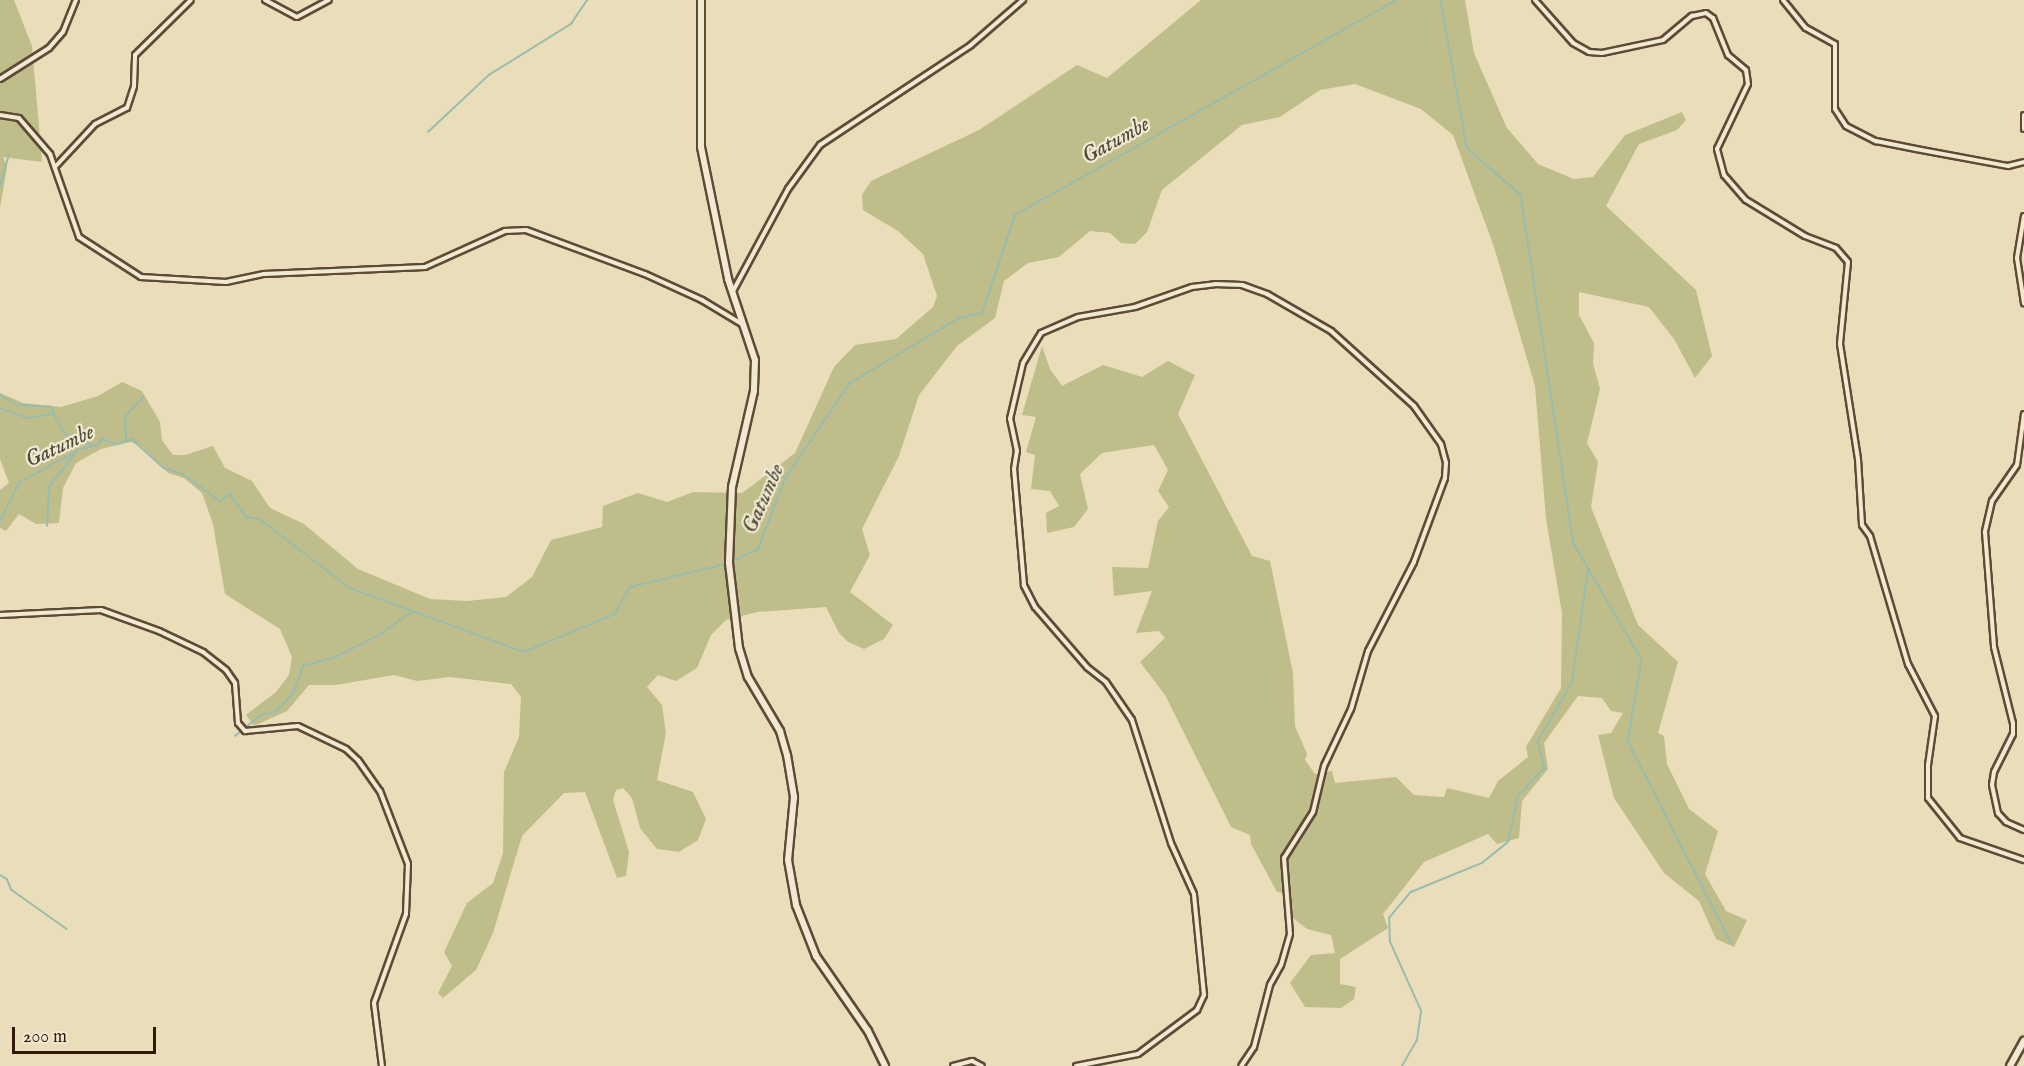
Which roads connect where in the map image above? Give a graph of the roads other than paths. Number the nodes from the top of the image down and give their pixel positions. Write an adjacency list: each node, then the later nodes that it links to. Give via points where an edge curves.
1 (76, 0): 9 (street, via 63,32 49,48)
2 (191, 0): 14 (street, via 135,55 134,86 127,108 96,124)
3 (265, 0): 4 (street, via 297,17)
4 (329, 0)
5 (701, 0): 16 (main road, via 700,140)
6 (1023, 0): 16 (street, via 971,45 820,145 788,189)
7 (1535, 0): 22 (street, via 1572,43 1589,52 1602,53 1663,40 1692,16 1706,12 1713,18 1728,55 1746,70 1748,84 1718,149 1724,176 1746,200 1805,236 1836,248 1848,262 1840,344 1858,459 1862,525 1870,536 1906,658 1935,716 1928,798 1960,838)
8 (1783, 0): 13 (street, via 1806,28 1835,44 1835,109 1846,126 1876,141 2008,166)
9 (0, 79)
10 (0, 115): 14 (street, via 20,118)
11 (2024, 115): 12 (street)
12 (2024, 129)
13 (2024, 162)
14 (56, 166): 18 (street, via 79,237 141,278 226,282 264,274 425,267 505,231 526,230 645,274)
15 (2024, 216): 17 (street, via 2017,258)
16 (732, 294): 18 (main road)
17 (2024, 303)
18 (745, 325): 25 (main road, via 756,372 734,468 729,549 739,648 748,677 780,731 787,754 795,796 788,860 796,905 816,956 868,1031)
19 (2024, 414): 21 (street, via 2017,465 1992,501 1985,532 1994,647 2013,723 2013,734 1994,772 1992,785 1998,813 2006,822)
20 (0, 615): 24 (street, via 86,609 112,612 185,642 215,660 235,683 238,723 245,731 298,726 354,755 380,791 408,864 406,914 374,1003)
21 (2024, 830)
22 (2024, 860)
23 (2024, 1041): 30 (main road)
24 (382, 1066)
25 (885, 1066)
26 (953, 1066): 27 (street, via 972,1061)
27 (982, 1066)
28 (1076, 1066): 29 (street, via 1125,1059 1146,1050 1197,1010 1203,1000 1203,985 1194,894 1172,843 1132,720 1106,682 1086,667 1035,607 1024,585 1014,470 1017,451 1010,419 1023,363 1041,333 1078,317 1135,307 1192,287 1215,284 1242,285 1267,294 1331,331 1414,406 1441,444 1446,463 1445,478 1414,562 1368,651 1351,709 1324,766 1313,812 1284,858 1290,934 1270,985 1254,1047)
29 (1241, 1066)
30 (2010, 1066)

